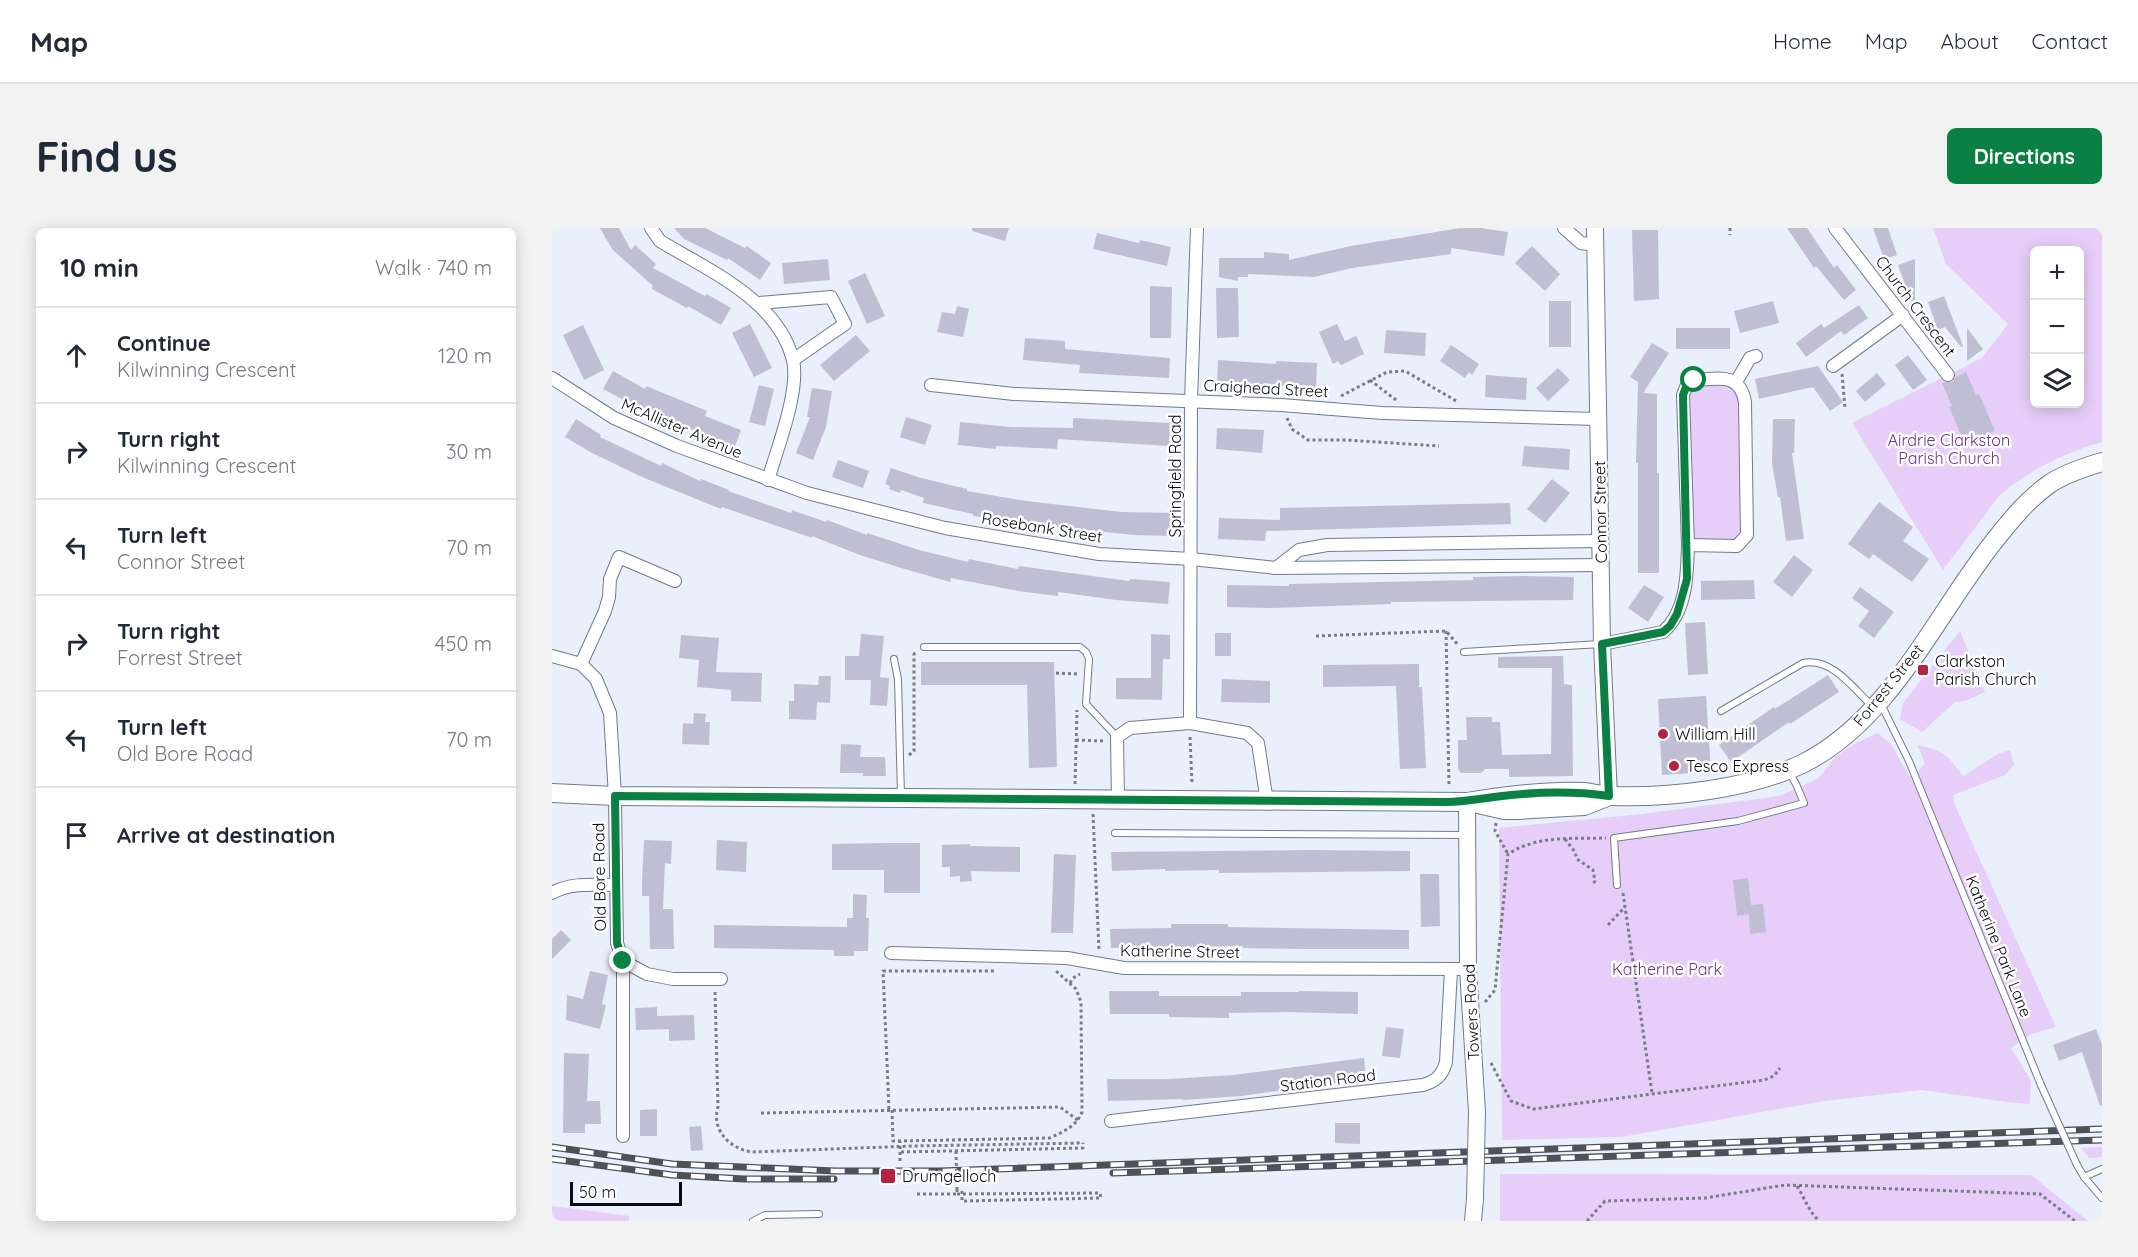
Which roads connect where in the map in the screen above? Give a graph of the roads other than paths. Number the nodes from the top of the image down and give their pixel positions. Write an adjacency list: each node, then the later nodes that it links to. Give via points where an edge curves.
1 (651, 228): 7 (street, via 660,241)
2 (1197, 228): 16 (street, Springfield Road)
3 (1564, 228): 6 (street, via 1581,243)
4 (1595, 228): 6 (main road, Connor Street)
5 (1835, 228): 8 (street, Church Crescent)
6 (1595, 245): 17 (main road, Connor Street)
7 (759, 303): 10 (street, via 785,340); 10 (street, via 831,297 844,324)
8 (1903, 315): 11 (street); 12 (street, Church Crescent)
9 (1756, 356): 14 (street, via 1750,358)
10 (793, 360): 19 (street, via 789,409)
11 (1837, 363)
12 (1948, 375)
13 (552, 378): 19 (street, McAllister Avenue, via 614,418)
14 (1736, 382): 22 (street, via 1694,380 1683,395); 22 (street, via 1743,390 1745,402 1747,535 1737,546)
15 (931, 385): 16 (street, Craighead Street, via 1014,394)
16 (1191, 401): 17 (street, Craighead Street, via 1409,414); 23 (street, Springfield Road)
17 (1598, 419): 21 (main road, Connor Street)
18 (2102, 462): 33 (main road, Forrest Street, via 2050,484 2018,511)
19 (768, 480): 20 (street, McAllister Avenue)
20 (807, 493): 23 (street, Rosebank Street, via 945,528 1099,554)
21 (1600, 541): 24 (main road, Connor Street); 25 (street, via 1327,545 1299,550)
22 (1688, 545): 27 (street, via 1687,579 1670,626 1663,632)
23 (1191, 559): 25 (street, Rosebank Street); 35 (street, Springfield Road)
24 (1601, 565): 25 (street, Rosebank Street); 27 (main road, Connor Street)
25 (1276, 568)
26 (675, 581): 32 (street, via 619,557 610,579 605,611)
27 (1602, 644): 29 (lane); 40 (main road, Connor Street)
28 (924, 647): 36 (lane, via 1080,648 1089,659 1086,704)
29 (1464, 652)
30 (552, 656): 32 (street)
31 (894, 659): 41 (lane)
32 (581, 664): 39 (street, Old Bore Road, via 596,679 610,713)
33 (1876, 703): 34 (lane, via 1830,667 1811,661); 37 (main road, Forrest Street, via 1847,734); 57 (lane, Katherine Park Lane, bridge, via 1909,762 2041,1085)
34 (1721, 711)
35 (1190, 723): 36 (street, via 1130,728); 43 (street, via 1247,733 1258,743)
36 (1117, 737): 42 (street)
37 (1787, 769): 40 (main road, Forrest Street, via 1737,785 1658,795); 48 (lane, via 1804,803 1738,821 1614,838)
38 (552, 793): 39 (main road, Forrest Street)
39 (615, 796): 41 (main road, Forrest Street); 47 (street, Old Bore Road)
40 (1609, 796): 44 (main road, Forrest Street, via 1584,806 1517,810)
41 (901, 798): 42 (main road, Forrest Street)
42 (1118, 801): 43 (main road, Forrest Street)
43 (1267, 802): 44 (main road, Forrest Street)
44 (1467, 802): 46 (main road, Towers Road)
45 (1115, 833): 46 (lane)
46 (1467, 835): 52 (main road, Towers Road)
47 (616, 885): 49 (street, via 580,885); 51 (street, Old Bore Road, via 617,943)
48 (1617, 885)
49 (552, 893)
50 (891, 953): 52 (street, Katherine Street, via 1067,957 1124,968)
51 (623, 961): 53 (street, via 647,974 673,979); 55 (street, Old Bore Road)
52 (1460, 970): 54 (street, Station Road, via 1446,1062 1435,1081); 61 (main road, Towers Road, bridge, via 1477,1113)
53 (717, 979)
54 (1111, 1121)
55 (623, 1136)
56 (2102, 1169): 57 (lane)
57 (2084, 1177): 58 (lane, Katherine Park Lane)
58 (2102, 1198)
59 (819, 1214): 60 (lane, via 765,1215)
60 (753, 1221)
61 (1473, 1221)

